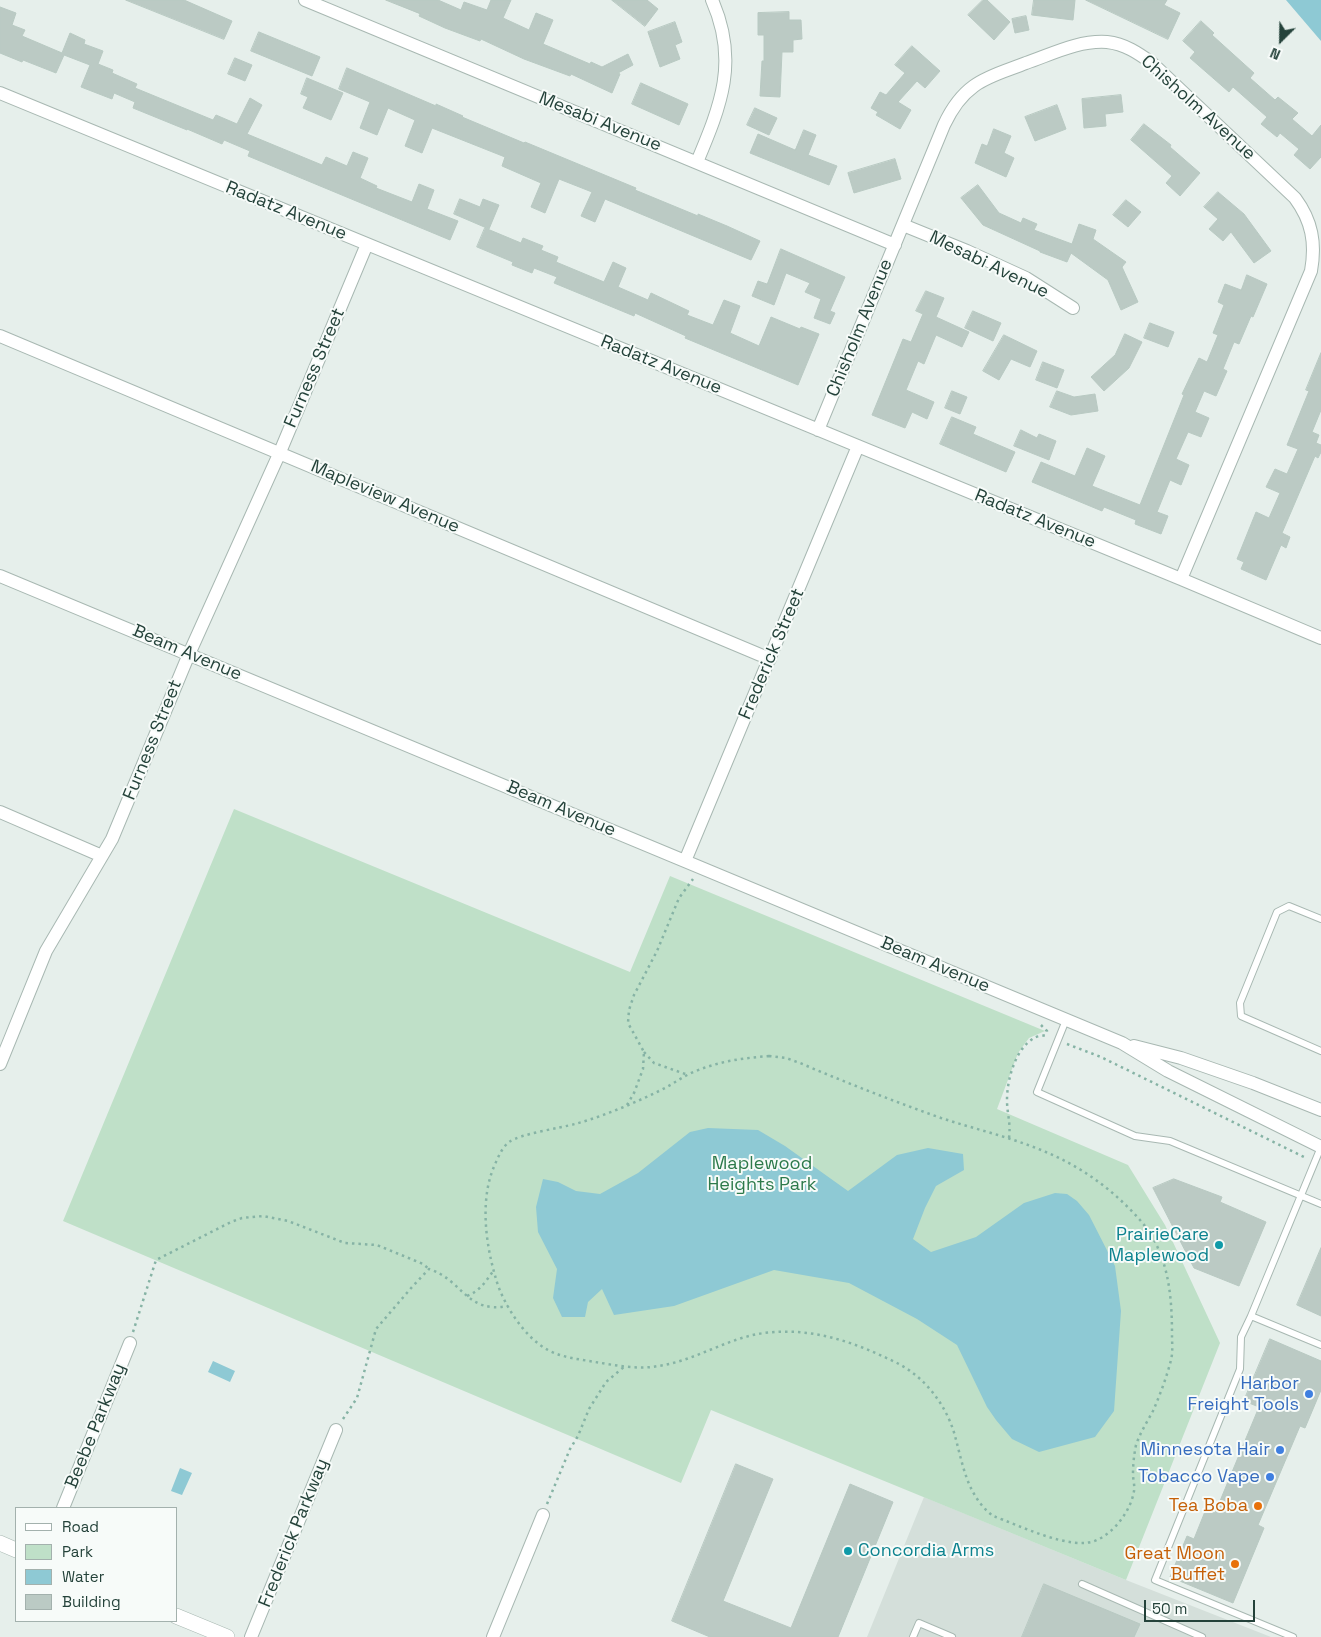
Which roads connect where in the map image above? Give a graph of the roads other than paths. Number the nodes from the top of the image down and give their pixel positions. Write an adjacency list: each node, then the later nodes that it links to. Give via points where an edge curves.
1 (305, 0): 4 (street, Mesabi Avenue)
2 (712, 0): 4 (street, via 724,35 726,78 722,99)
3 (0, 93): 6 (street, Radatz Avenue)
4 (697, 162): 7 (street, Mesabi Avenue)
5 (903, 225): 7 (street, Chisholm Avenue); 8 (street, Mesabi Avenue, via 1026,278); 14 (street, Chisholm Avenue, via 944,125 961,98 986,78 1092,42 1108,42 1139,53 1295,198 1310,223 1314,255 1311,271)
6 (367, 244): 10 (street, Radatz Avenue); 12 (street, Furness Street)
7 (895, 244): 10 (street, Chisholm Avenue)
8 (1072, 308)
9 (0, 336): 12 (street, Mapleview Avenue)
10 (818, 430): 11 (street, Radatz Avenue)
11 (858, 446): 14 (street, Radatz Avenue); 17 (street, Frederick Street)
12 (280, 452): 16 (street, Furness Street); 17 (street, Mapleview Avenue)
13 (0, 576): 16 (street, Beam Avenue)
14 (1181, 579): 15 (street, Radatz Avenue)
15 (1321, 638)
16 (189, 654): 19 (street, Furness Street); 20 (street, Beam Avenue)
17 (770, 659): 20 (street, Frederick Street)
18 (0, 812): 19 (street)
19 (102, 856): 25 (street, Furness Street, via 46,951)
20 (685, 862): 22 (street, Beam Avenue)
21 (1321, 919): 24 (lane, via 1289,906 1277,912 1240,1003 1241,1016)
22 (1066, 1020): 23 (street, Beam Avenue); 28 (lane, via 1037,1092 1135,1136 1170,1141)
23 (1122, 1043): 26 (street, Beam Avenue, via 1181,1058); 27 (street, Beam Avenue, via 1168,1071)
24 (1321, 1051)
25 (1, 1057)
26 (1321, 1110)
27 (1321, 1147): 28 (lane)
28 (1301, 1195): 29 (lane); 30 (lane)
29 (1321, 1204)
30 (1250, 1316): 32 (lane); 46 (lane, via 1241,1337 1240,1369 1155,1580)
31 (130, 1343): 34 (street, Beebe Parkway)
32 (1321, 1345)
33 (336, 1430): 41 (street, Frederick Parkway)
34 (63, 1507)
35 (543, 1515): 42 (street)
36 (0, 1543): 37 (street)
37 (15, 1550)
38 (1082, 1584): 45 (lane)
39 (178, 1617): 40 (street)
40 (227, 1637)
41 (252, 1637)
42 (493, 1637)
43 (914, 1637): 44 (lane, via 919,1623)
44 (952, 1637)
45 (1202, 1637)
46 (1293, 1637)

